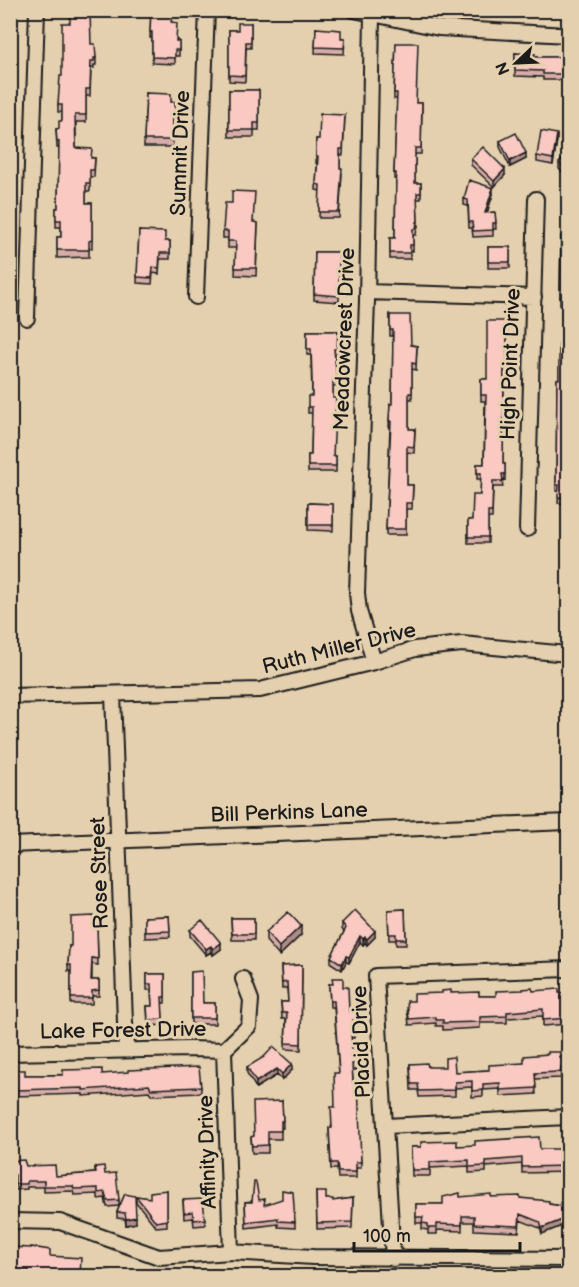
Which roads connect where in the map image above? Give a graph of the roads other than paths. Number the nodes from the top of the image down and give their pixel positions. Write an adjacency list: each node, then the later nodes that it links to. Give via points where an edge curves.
1 (37, 10): 10 (street)
2 (207, 10): 8 (street, Summit Drive)
3 (354, 10): 4 (street)
4 (372, 15): 5 (street, via 439,28); 7 (street, Meadowcrest Drive)
5 (568, 35)
6 (536, 199): 9 (street, High Point Drive)
7 (368, 292): 9 (street); 13 (street, Meadowcrest Drive, via 357,593)
8 (196, 297)
9 (534, 297): 11 (street, High Point Drive)
10 (27, 318)
11 (527, 529)
12 (568, 654): 13 (street, Ruth Miller Drive, via 462,644 416,649)
13 (374, 662): 14 (street, Ruth Miller Drive, via 260,690)
14 (113, 694): 15 (street, Ruth Miller Drive); 17 (street, Rose Street)
15 (10, 696)
16 (568, 822): 17 (street, Bill Perkins Lane)
17 (119, 839): 18 (street, Bill Perkins Lane); 21 (street, Rose Street)
18 (10, 844)
19 (568, 969): 25 (street, Placid Drive, via 376,976)
20 (243, 979): 22 (street, Lake Forest Drive, via 251,1000 249,1026)
21 (126, 1050): 22 (street, Lake Forest Drive); 23 (street, Lake Forest Drive)
22 (224, 1050): 27 (street, Affinity Drive)
23 (10, 1053)
24 (568, 1118): 25 (street)
25 (386, 1126): 28 (street, Placid Drive)
26 (10, 1221): 27 (street, via 60,1222 159,1257)
27 (231, 1252): 28 (street)
28 (393, 1258): 29 (street)
29 (568, 1259)

